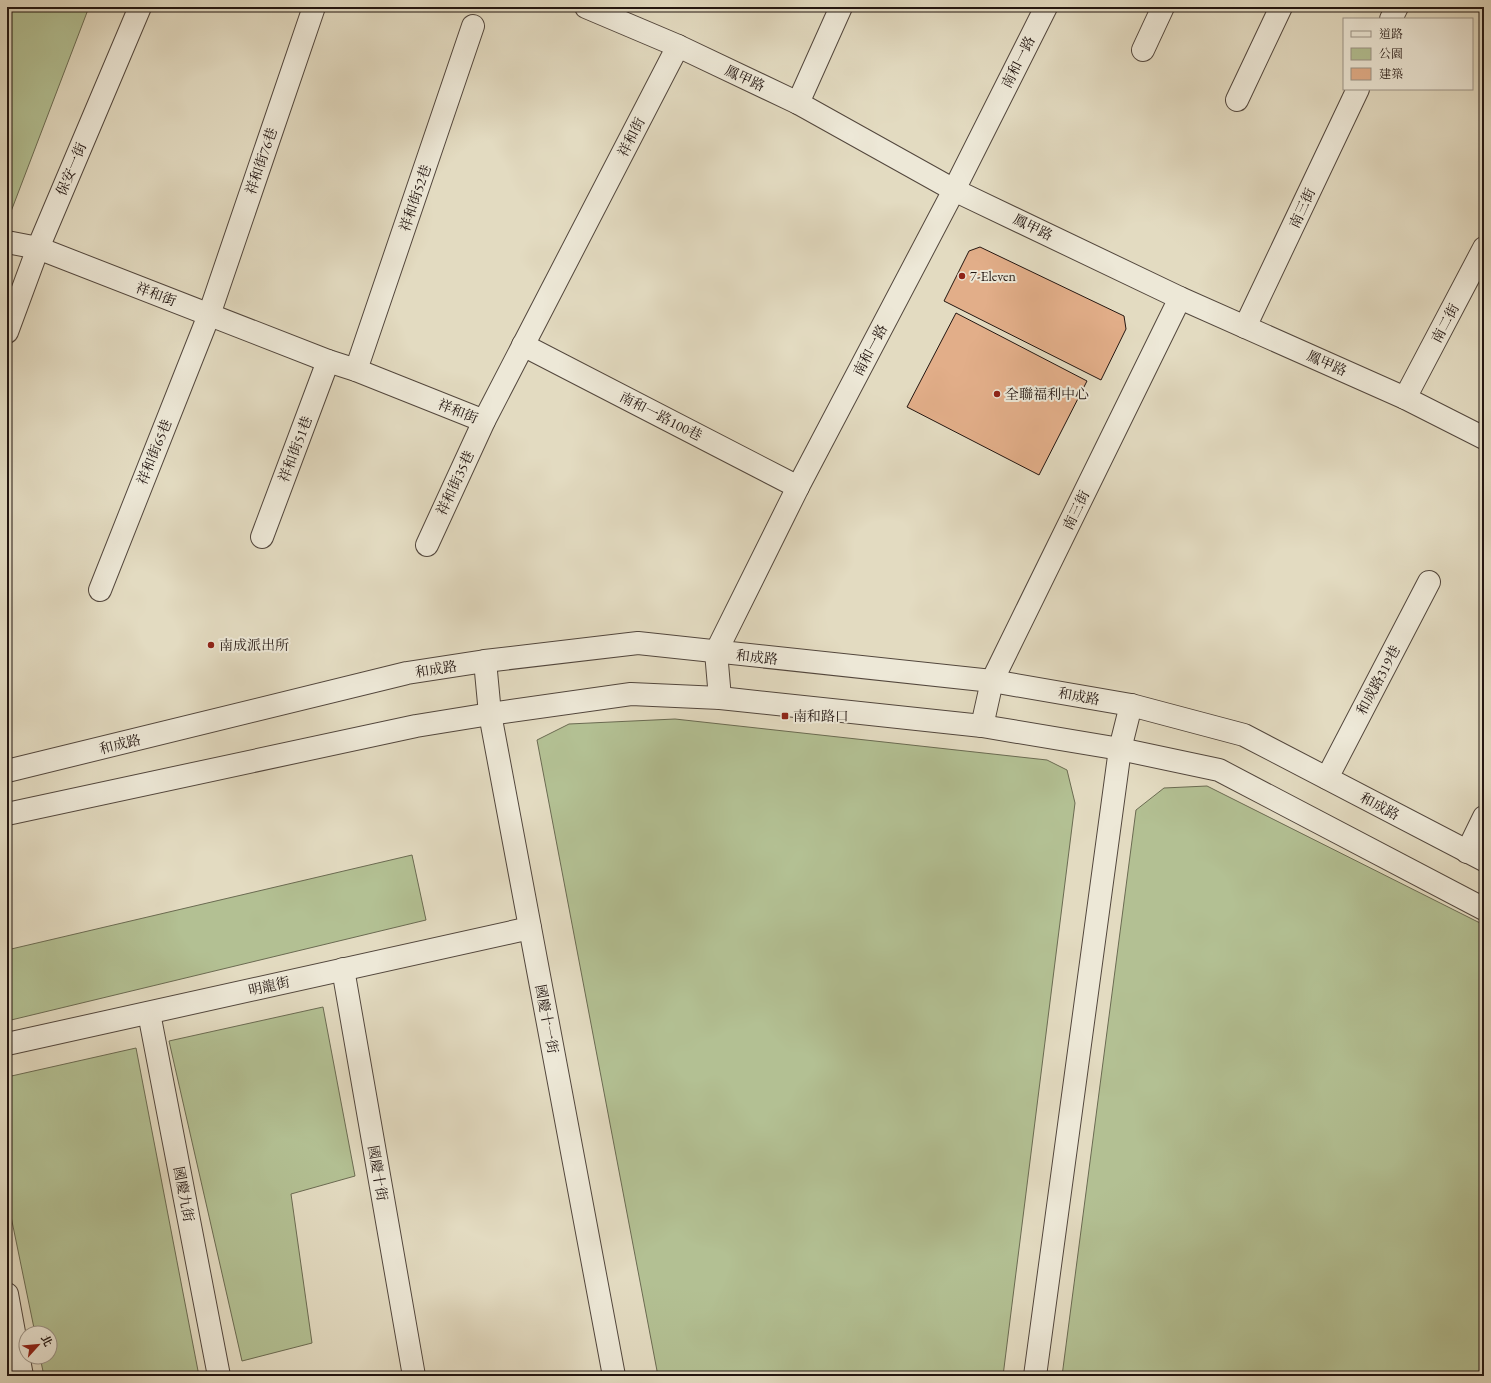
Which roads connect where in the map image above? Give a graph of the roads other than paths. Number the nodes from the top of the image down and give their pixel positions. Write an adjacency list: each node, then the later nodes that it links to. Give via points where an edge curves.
1 (140, 7): 18 (street, 保安一街)
2 (314, 7): 21 (street, 祥和街76巷)
3 (586, 7): 11 (street, 鳳甲路)
4 (840, 7): 15 (street)
5 (1046, 7): 16 (street, 南和一路)
6 (1163, 7): 12 (street)
7 (1281, 7): 14 (street)
8 (1397, 7): 9 (street)
9 (1392, 18)
10 (473, 26): 26 (street, 祥和街52巷)
11 (678, 46): 15 (street, 鳳甲路); 24 (street, 祥和街)
12 (1143, 50)
13 (1358, 90): 22 (street, 南三街)
14 (1237, 100)
15 (798, 103): 16 (street, 鳳甲路)
16 (954, 190): 20 (street, 鳳甲路); 30 (street, 南和一路)
17 (7, 242): 18 (street, 祥和街)
18 (38, 248): 21 (street, 祥和街); 23 (street, 保安一街)
19 (1484, 248): 27 (street, 南二街)
20 (1180, 298): 22 (street, 鳳甲路); 37 (street, 南三街)
21 (209, 315): 25 (street, 祥和街); 34 (street, 祥和街65巷)
22 (1245, 327): 27 (street, 鳳甲路)
23 (7, 332)
24 (523, 345): 28 (street, 祥和街); 30 (street, 南和一路100巷)
25 (328, 361): 26 (street, 祥和街); 31 (street, 祥和街51巷)
26 (356, 370): 28 (street, 祥和街)
27 (1405, 398): 29 (street, 鳳甲路)
28 (484, 421): 32 (street, 祥和街35巷)
29 (1484, 438)
30 (798, 487): 35 (street, 南和一路)
31 (262, 537)
32 (427, 545)
33 (1429, 582): 44 (street, 和成路319巷)
34 (100, 590)
35 (716, 652): 36 (street, 和成路, via 638,643); 37 (street, 和成路); 38 (street)
36 (486, 661): 40 (street, 國慶十一街); 43 (street, 和成路, via 407,673)
37 (992, 681): 39 (street, 和成路); 41 (street, 南三街)
38 (720, 698): 40 (street, via 631,694); 41 (street)
39 (1131, 705): 42 (street); 44 (street, 和成路, via 1244,735)
40 (490, 714): 45 (street, via 416,726); 49 (street, 國慶十一街)
41 (982, 726): 42 (street)
42 (1120, 749): 48 (street, via 1219,770); 58 (street)
43 (7, 771)
44 (1327, 778): 47 (street, 和成路)
45 (7, 814)
46 (1484, 817): 47 (street)
47 (1476, 856)
48 (1484, 909)
49 (530, 928): 50 (street, 明龍街); 57 (street, 國慶十一街)
50 (343, 969): 51 (street, 明龍街); 56 (street, 國慶十街)
51 (149, 1013): 52 (street, 明龍街); 55 (street, 國慶九街)
52 (7, 1044)
53 (7, 1294): 54 (street)
54 (22, 1376)
55 (219, 1376)
56 (414, 1376)
57 (614, 1376)
58 (1035, 1376)

